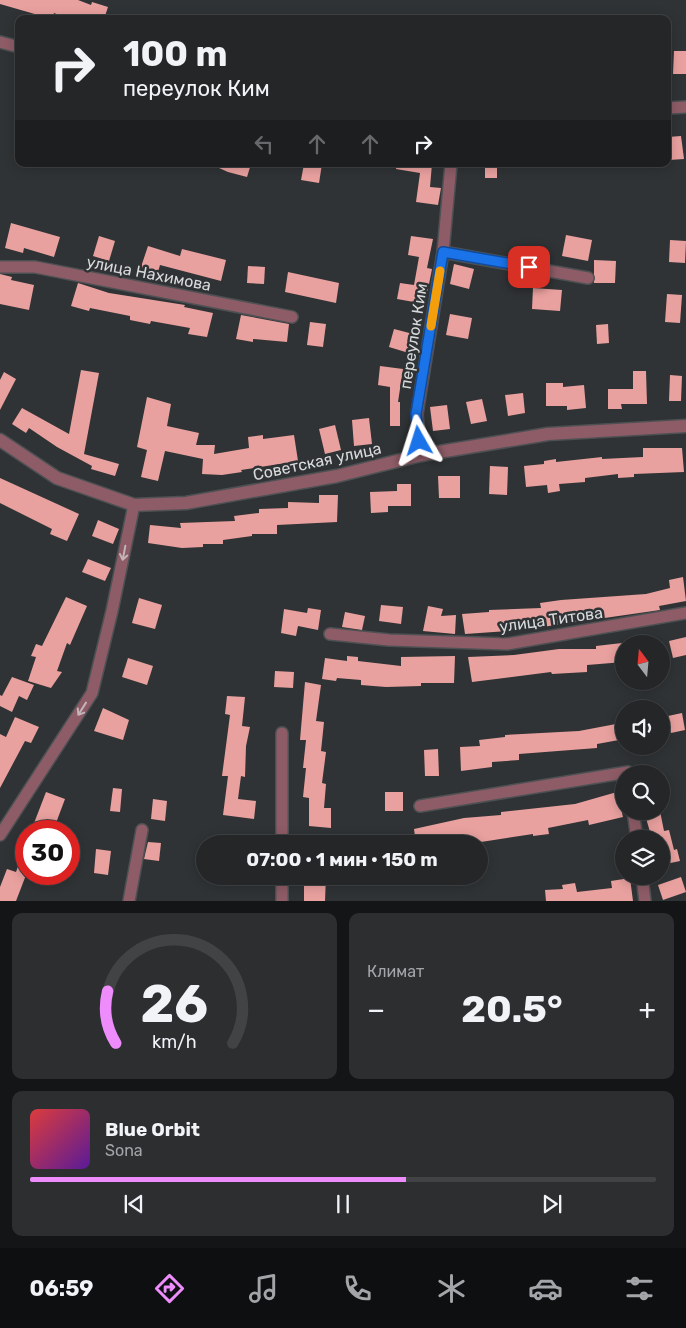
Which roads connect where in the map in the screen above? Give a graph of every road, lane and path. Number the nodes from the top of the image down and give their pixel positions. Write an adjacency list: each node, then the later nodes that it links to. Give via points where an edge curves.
1 (0, 42): 2 (street)
2 (15, 46)
3 (686, 107): 4 (street)
4 (671, 108)
5 (451, 167): 6 (street, переулок Ким)
6 (443, 252): 8 (street); 12 (street, переулок Ким, via 416,414)
7 (0, 267): 9 (street, улица Нахимова, via 35,267)
8 (588, 278)
9 (292, 317)
10 (686, 426): 12 (street, Советская улица, via 548,434)
11 (0, 440): 13 (street, Советская улица, via 57,478)
12 (420, 455): 13 (street, Советская улица, via 337,476 186,503)
13 (134, 505): 20 (street, one-way to 20, via 92,693)
14 (686, 613): 15 (street, улица Титова, via 507,644 389,640)
15 (330, 634)
16 (282, 733): 21 (street)
17 (615, 774): 18 (street)
18 (420, 806)
19 (142, 830): 24 (street)
20 (0, 835)
21 (282, 835)
22 (282, 885): 25 (street)
23 (643, 885): 26 (street)
24 (129, 900)
25 (282, 900)
26 (645, 900)

